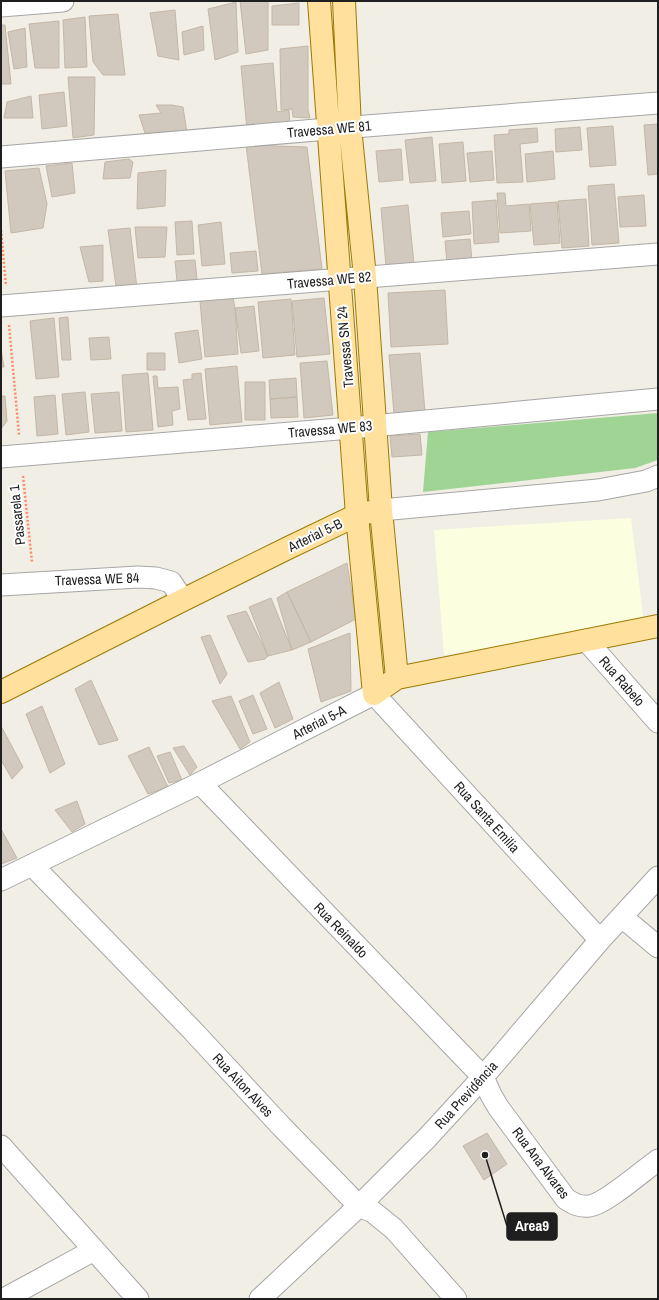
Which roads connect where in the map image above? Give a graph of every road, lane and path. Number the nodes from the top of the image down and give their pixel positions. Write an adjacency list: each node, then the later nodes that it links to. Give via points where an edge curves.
1 (63, 1): 4 (street)
2 (318, 1): 7 (main road, Travessa SN 24)
3 (344, 1): 6 (main road, Travessa SN 24)
4 (1, 6)
5 (658, 103): 6 (street, Travessa WE 81)
6 (350, 127): 7 (street, Travessa WE 81); 11 (main road, Travessa SN 24)
7 (328, 128): 8 (street, Travessa WE 81); 12 (main road, Travessa SN 24)
8 (1, 157)
9 (1, 230): 13 (path, Passarela 1)
10 (658, 254): 11 (street, Travessa WE 82)
11 (365, 277): 12 (street, Travessa WE 82); 15 (main road, Travessa SN 24)
12 (339, 279): 13 (street, Travessa WE 82); 16 (main road, Travessa SN 24)
13 (4, 306): 17 (path, Passarela 1)
14 (658, 399): 15 (street, Travessa WE 83)
15 (376, 425): 16 (street, Travessa WE 83); 19 (main road, Travessa SN 24)
16 (351, 428): 17 (street, Travessa WE 83); 20 (main road, Travessa SN 24)
17 (11, 456): 21 (path, Passarela 1)
18 (658, 476): 19 (street, Arterial 5-B, via 598,490)
19 (381, 510): 20 (main road, Arterial 5-B); 26 (main road, Travessa SN 24)
20 (357, 515): 23 (main road, Arterial 5-B); 28 (main road, Travessa SN 24)
21 (34, 582): 22 (street, Travessa WE 84); 23 (street, Travessa WE 84, via 156,578 171,582)
22 (1, 585)
23 (183, 600): 27 (main road, Arterial 5-B)
24 (658, 626): 25 (main road, Arterial 5-A)
25 (586, 640): 26 (main road, Arterial 5-A); 29 (street, Rua Rabelo)
26 (397, 678): 28 (main road, Arterial 5-A)
27 (1, 692)
28 (374, 694): 30 (street, Arterial 5-A); 35 (street, Rua Santa Emilia)
29 (658, 722)
30 (200, 783): 31 (street, Arterial 5-A); 37 (street, Rua Reinaldo)
31 (32, 866): 33 (street, Arterial 5-A); 40 (street, Rua Aiton Alves)
32 (658, 877): 34 (street, Rua Previdência)
33 (1, 880)
34 (622, 917): 35 (street, Rua Previdência); 36 (street)
35 (600, 940): 37 (street, Rua Previdência)
36 (658, 947)
37 (483, 1077): 39 (street, Rua Ana Alvares, via 498,1107 566,1199 574,1205 590,1206 602,1201); 40 (street, Rua Previdência)
38 (1, 1146): 41 (street)
39 (658, 1160)
40 (359, 1206): 44 (street, Rua Previdência); 45 (street, Rua Aiton Alves, via 373,1212 394,1229)
41 (94, 1250): 42 (street); 43 (street)
42 (4, 1299)
43 (138, 1299)
44 (260, 1299)
45 (456, 1299)

